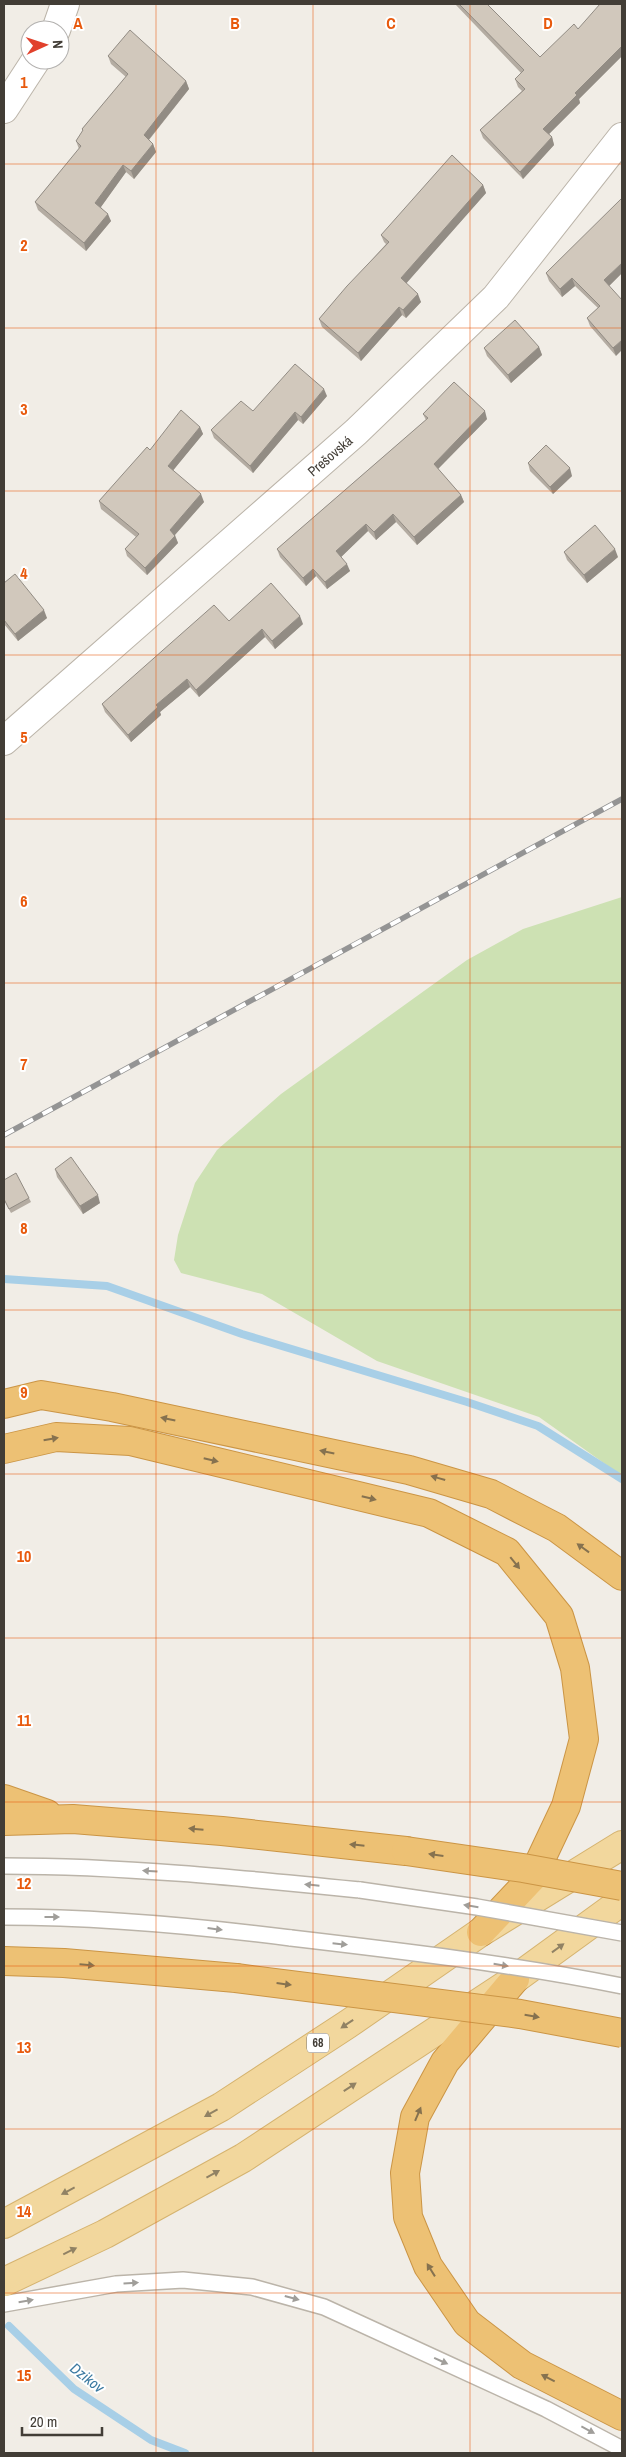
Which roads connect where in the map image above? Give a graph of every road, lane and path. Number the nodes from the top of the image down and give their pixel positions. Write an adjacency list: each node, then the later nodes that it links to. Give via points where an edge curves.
1 (65, 4): 2 (street)
2 (59, 20)
3 (29, 70): 4 (street)
4 (4, 109)
5 (622, 137): 6 (street, Prešovská, via 489,304 356,432)
6 (4, 741)
7 (4, 1404): 9 (highway, one-way to 7, via 556,1528 491,1494 409,1470 41,1394)
8 (4, 1449): 18 (highway, one-way to 18, via 56,1437 130,1441 428,1513 507,1552 559,1616 575,1668 584,1739 566,1806 532,1878)
9 (622, 1576)
10 (4, 1799): 11 (highway, via 42,1813)
11 (72, 1819): 12 (highway); 15 (highway, one-way to 11, bridge, via 406,1850)
12 (4, 1821)
13 (622, 1845): 18 (main road, 68)
14 (4, 1866): 19 (lane, one-way to 14, bridge, via 360,1890 143,1870)
15 (622, 1886)
16 (622, 1901): 21 (main road, one-way to 16)
17 (4, 1917): 22 (lane, one-way to 22, bridge, via 64,1917 186,1925 428,1954)
18 (481, 1932): 24 (main road, 68, one-way to 24, via 221,2108)
19 (622, 1933)
20 (4, 1962): 23 (highway, one-way to 23, bridge, via 64,1963 236,1978 520,2014)
21 (515, 1979): 25 (main road, one-way to 21, via 105,2234 243,2158); 27 (highway, one-way to 21, via 522,2365 467,2323 428,2266 408,2217 405,2173 416,2116 444,2062)
22 (622, 1986)
23 (622, 2033)
24 (4, 2224)
25 (15, 2277)
26 (4, 2304): 28 (lane, one-way to 28, via 116,2284 183,2280 252,2287 324,2307 546,2408)
27 (622, 2416)
28 (622, 2448)

